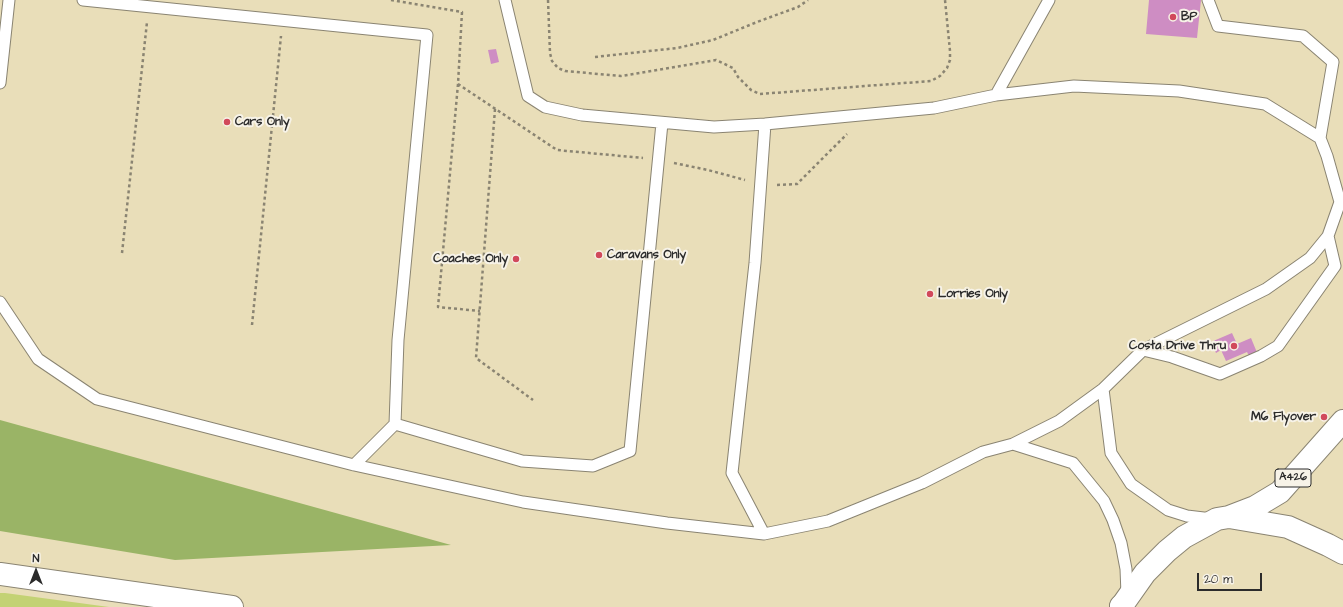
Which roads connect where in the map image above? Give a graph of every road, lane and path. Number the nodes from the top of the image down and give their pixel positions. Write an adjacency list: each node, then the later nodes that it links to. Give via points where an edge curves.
1 (9, 0): 12 (lane)
2 (83, 0): 9 (lane)
3 (505, 0): 16 (lane, via 528,96 545,107 582,115)
4 (548, 0): 6 (path, via 550,53 558,68 565,71 621,76 716,60 733,68 751,90 760,94 931,81 940,76 950,60)
5 (808, 0): 11 (path, via 798,8 713,40 678,48)
6 (945, 0)
7 (1049, 0): 14 (lane)
8 (1208, 0): 18 (lane, via 1218,26 1302,36 1333,62)
9 (149, 7): 10 (lane); 21 (path)
10 (283, 20): 24 (path); 29 (lane, via 427,36 399,332)
11 (595, 57)
12 (0, 83)
13 (458, 84): 23 (path, via 438,308)
14 (996, 95): 17 (lane, via 934,108); 18 (lane, via 1074,86 1179,91 1265,104)
15 (495, 109): 23 (path)
16 (662, 123): 17 (lane, via 714,127); 29 (lane, via 630,451 593,466 522,462)
17 (764, 124): 33 (lane, via 754,271 732,473)
18 (1320, 138): 19 (lane)
19 (1342, 198): 20 (lane)
20 (1328, 236): 25 (lane, via 1310,258 1266,288); 25 (lane, via 1335,266 1278,346 1220,374)
21 (122, 252)
22 (0, 302): 31 (lane, via 38,359 96,399)
23 (480, 312): 27 (path, via 476,358)
24 (252, 325)
25 (1143, 350): 26 (lane)
26 (1103, 389): 30 (lane, via 1059,421); 32 (lane, via 1111,454 1131,484 1168,510 1186,516)
27 (533, 400)
28 (1343, 421): 32 (highway, A426, via 1280,492 1255,507)
29 (395, 424): 31 (lane)
30 (1013, 444): 33 (lane, via 983,452 922,483 828,521); 36 (lane, via 1073,463 1104,501 1114,520 1126,568)
31 (354, 465): 33 (lane, via 523,502)
32 (1223, 518): 34 (highway, via 1288,527); 36 (highway, via 1184,537 1167,551 1145,573)
33 (764, 534)
34 (1343, 553)
35 (0, 574): 37 (highway)
36 (1123, 604)
37 (232, 607)

